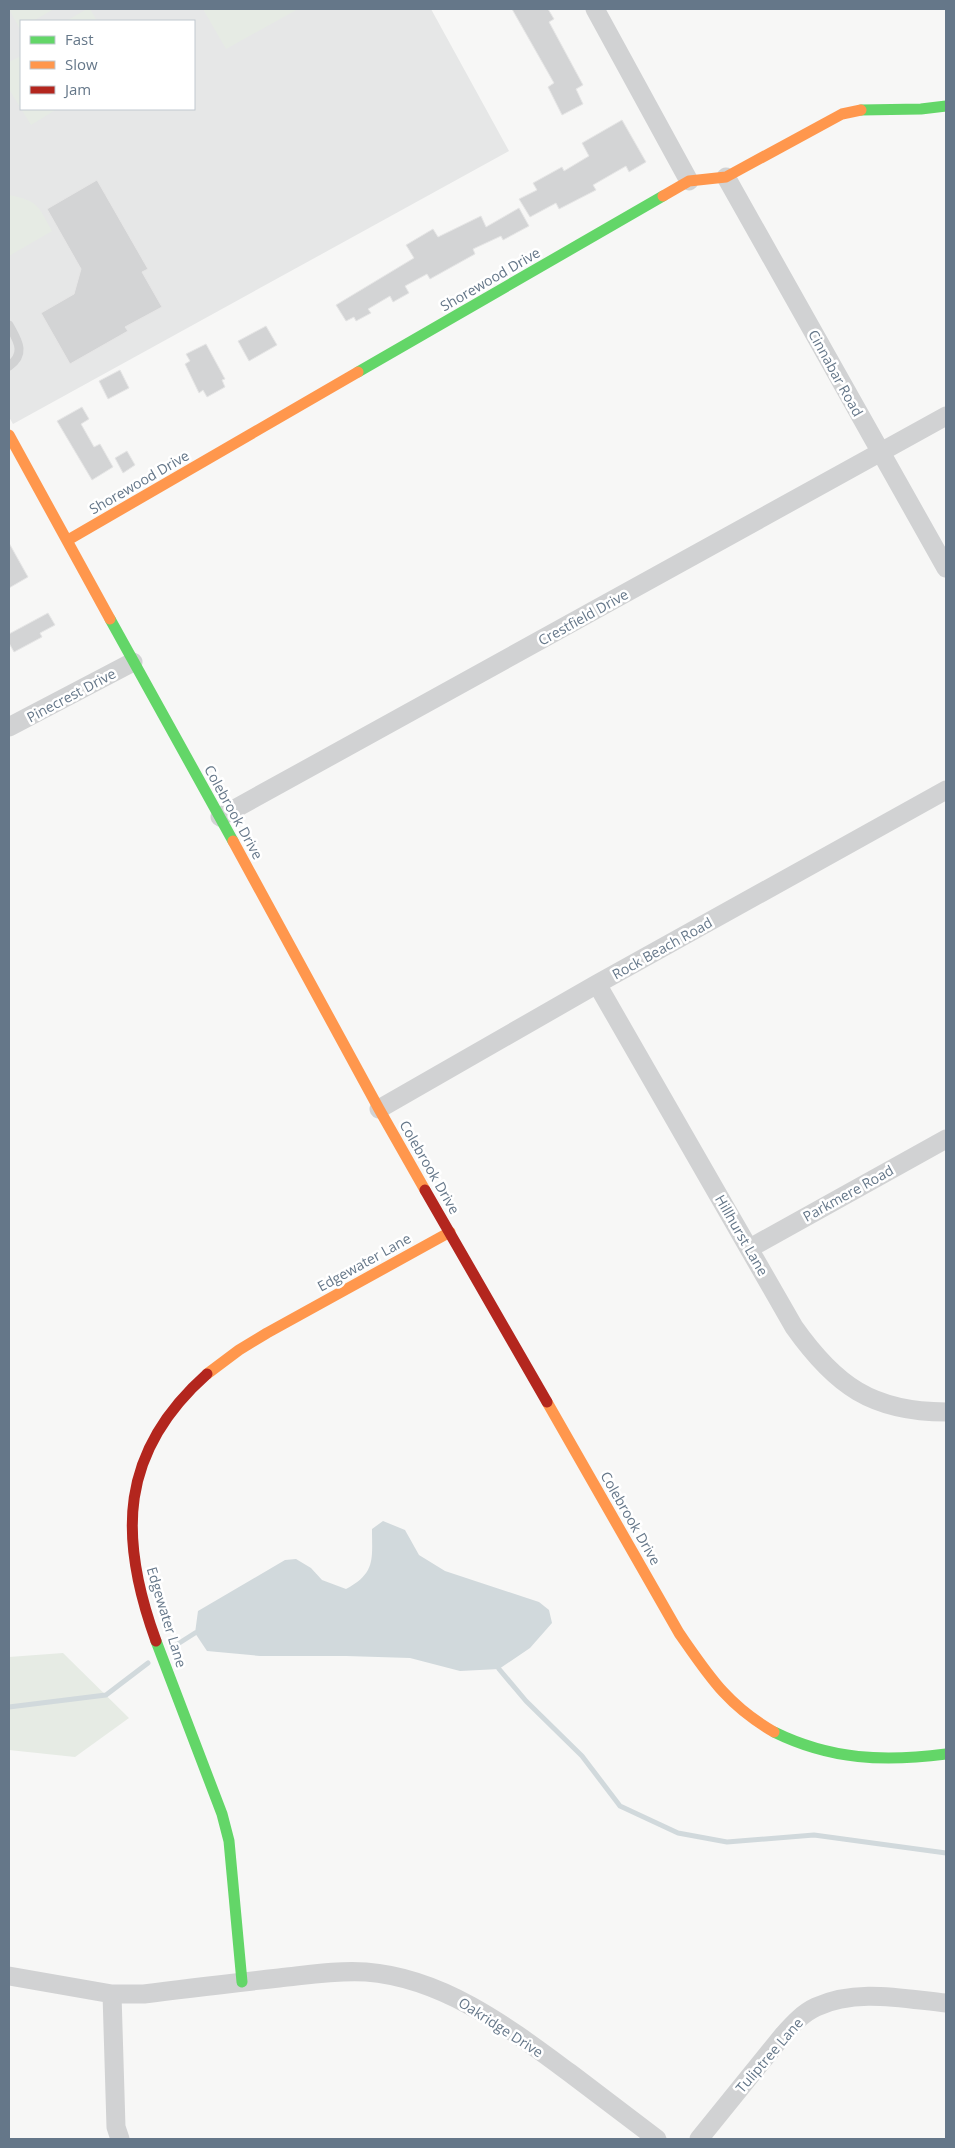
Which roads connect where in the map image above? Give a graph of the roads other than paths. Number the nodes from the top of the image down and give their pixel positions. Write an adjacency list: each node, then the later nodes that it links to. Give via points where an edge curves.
1 (595, 9): 4 (street)
2 (946, 106): 3 (street, Shorewood Drive, via 856,109)
3 (726, 177): 4 (street, Shorewood Drive); 9 (street, Cinnabar Road)
4 (689, 181): 10 (street, Shorewood Drive)
5 (9, 324): 6 (lane, via 20,349 18,358)
6 (9, 366)
7 (946, 416): 9 (street, Crestfield Drive)
8 (9, 435): 10 (street, Colebrook Drive)
9 (881, 453): 11 (street, Cinnabar Road); 15 (street, Crestfield Drive)
10 (68, 540): 12 (street, Colebrook Drive)
11 (946, 568)
12 (133, 662): 13 (street, Pinecrest Drive); 15 (street, Colebrook Drive)
13 (9, 727)
14 (946, 790): 16 (street, Rock Beach Road)
15 (220, 817): 17 (street, Colebrook Drive)
16 (597, 984): 17 (street, Rock Beach Road); 20 (street, Hillhurst Lane)
17 (379, 1109): 19 (street, Colebrook Drive)
18 (946, 1139): 20 (street, Parkmere Road)
19 (450, 1232): 22 (street, Colebrook Drive, via 679,1633 727,1698 774,1731 825,1752 875,1759); 24 (street, Edgewater Lane, via 274,1329 212,1371 170,1416 140,1470 132,1520 132,1548 157,1645 222,1814 230,1850)
20 (750, 1248): 21 (street, Hillhurst Lane, via 794,1326 815,1356 838,1378 868,1397 895,1407)
21 (946, 1412)
22 (946, 1754)
23 (9, 1976): 25 (street, Oakridge Drive)
24 (242, 1982): 25 (street, Oakridge Drive, via 144,1994); 28 (street, Oakridge Drive, via 333,1972 366,1972 428,1986 480,2011 531,2045)
25 (112, 1994): 27 (street, via 116,2127)
26 (946, 2002): 29 (street, Tuliptree Lane, via 858,1996 815,2007 784,2034)
27 (120, 2139)
28 (657, 2139)
29 (699, 2139)

